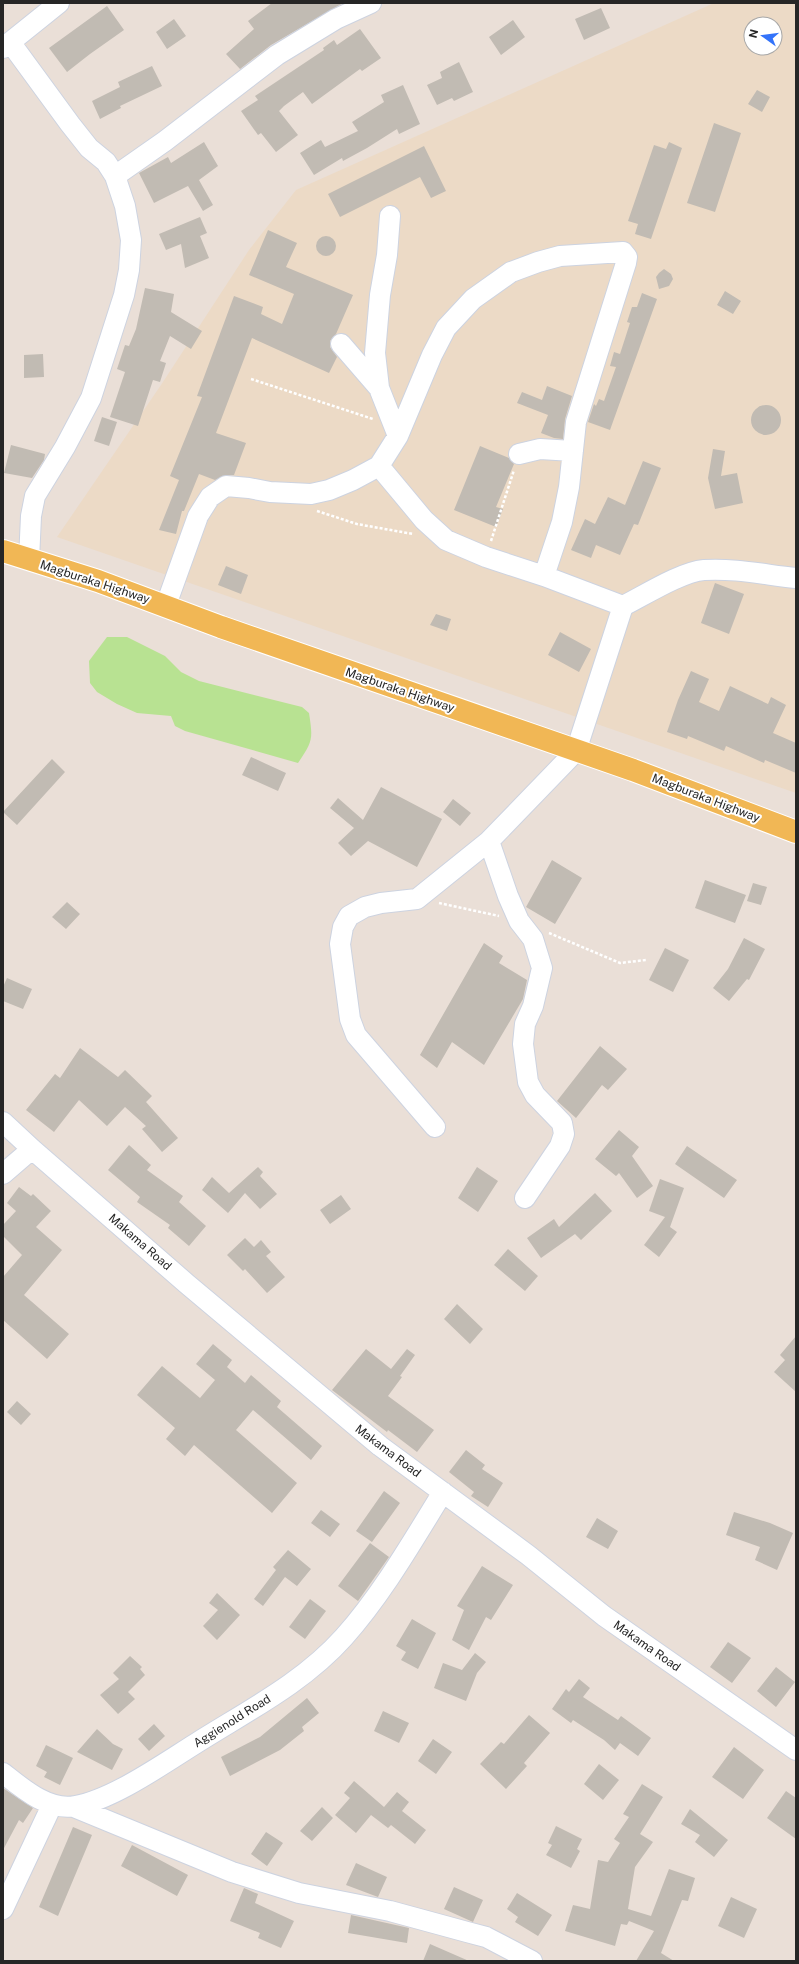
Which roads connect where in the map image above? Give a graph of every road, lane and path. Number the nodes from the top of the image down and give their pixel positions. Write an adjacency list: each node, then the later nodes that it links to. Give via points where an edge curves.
1 (58, 3): 3 (street)
2 (371, 3): 4 (street, via 336,19 278,55)
3 (7, 45): 4 (street, via 89,148 106,162)
4 (115, 176): 17 (street, via 125,206 131,240 125,289 91,398 35,496 31,516)
5 (390, 216): 8 (street, via 375,353)
6 (341, 344): 8 (street)
7 (252, 379): 9 (path)
8 (379, 388): 9 (street)
9 (396, 431): 10 (street, via 446,328 473,299 511,272 538,262 560,256 623,252 627,257 626,263 576,422); 12 (street)
10 (573, 451): 11 (street, via 540,449); 18 (street, via 562,522)
11 (519, 454): 16 (path)
12 (379, 466): 16 (street, via 424,520 446,540); 20 (street, via 329,490 311,494 226,486 210,497 198,516)
13 (310, 508): 14 (path, via 357,524)
14 (419, 535)
15 (3, 552): 17 (main road, Magburaka Highway)
16 (486, 557): 18 (street)
17 (29, 560): 20 (main road, Magburaka Highway, via 98,581)
18 (544, 576): 21 (street)
19 (796, 578): 21 (street, via 703,570 677,578)
20 (166, 606): 22 (main road, Magburaka Highway)
21 (624, 606): 22 (street)
22 (576, 751): 23 (main road, Magburaka Highway); 24 (street)
23 (796, 832)
24 (489, 841): 26 (street, via 417,899 365,907 349,916 342,933 341,962 350,1019 356,1035); 29 (street, via 508,896 519,920 533,939 542,968 533,1006 525,1024 522,1044 528,1082 535,1096 562,1123 564,1134 560,1146)
25 (3, 1122): 27 (street, Makama Road)
26 (435, 1127)
27 (32, 1149): 28 (street); 30 (street, Makama Road, via 304,1384 380,1446)
28 (3, 1174)
29 (525, 1198)
30 (443, 1492): 31 (street, Makama Road, via 604,1616); 34 (street, Aggienold Road, via 375,1601 314,1667 146,1774 104,1796)
31 (796, 1750)
32 (3, 1773): 33 (street)
33 (52, 1805): 34 (street, Aggienold Road); 35 (street)
34 (74, 1806): 36 (street, via 232,1872 299,1893 390,1911 467,1932 486,1938)
35 (3, 1909)
36 (532, 1961)

